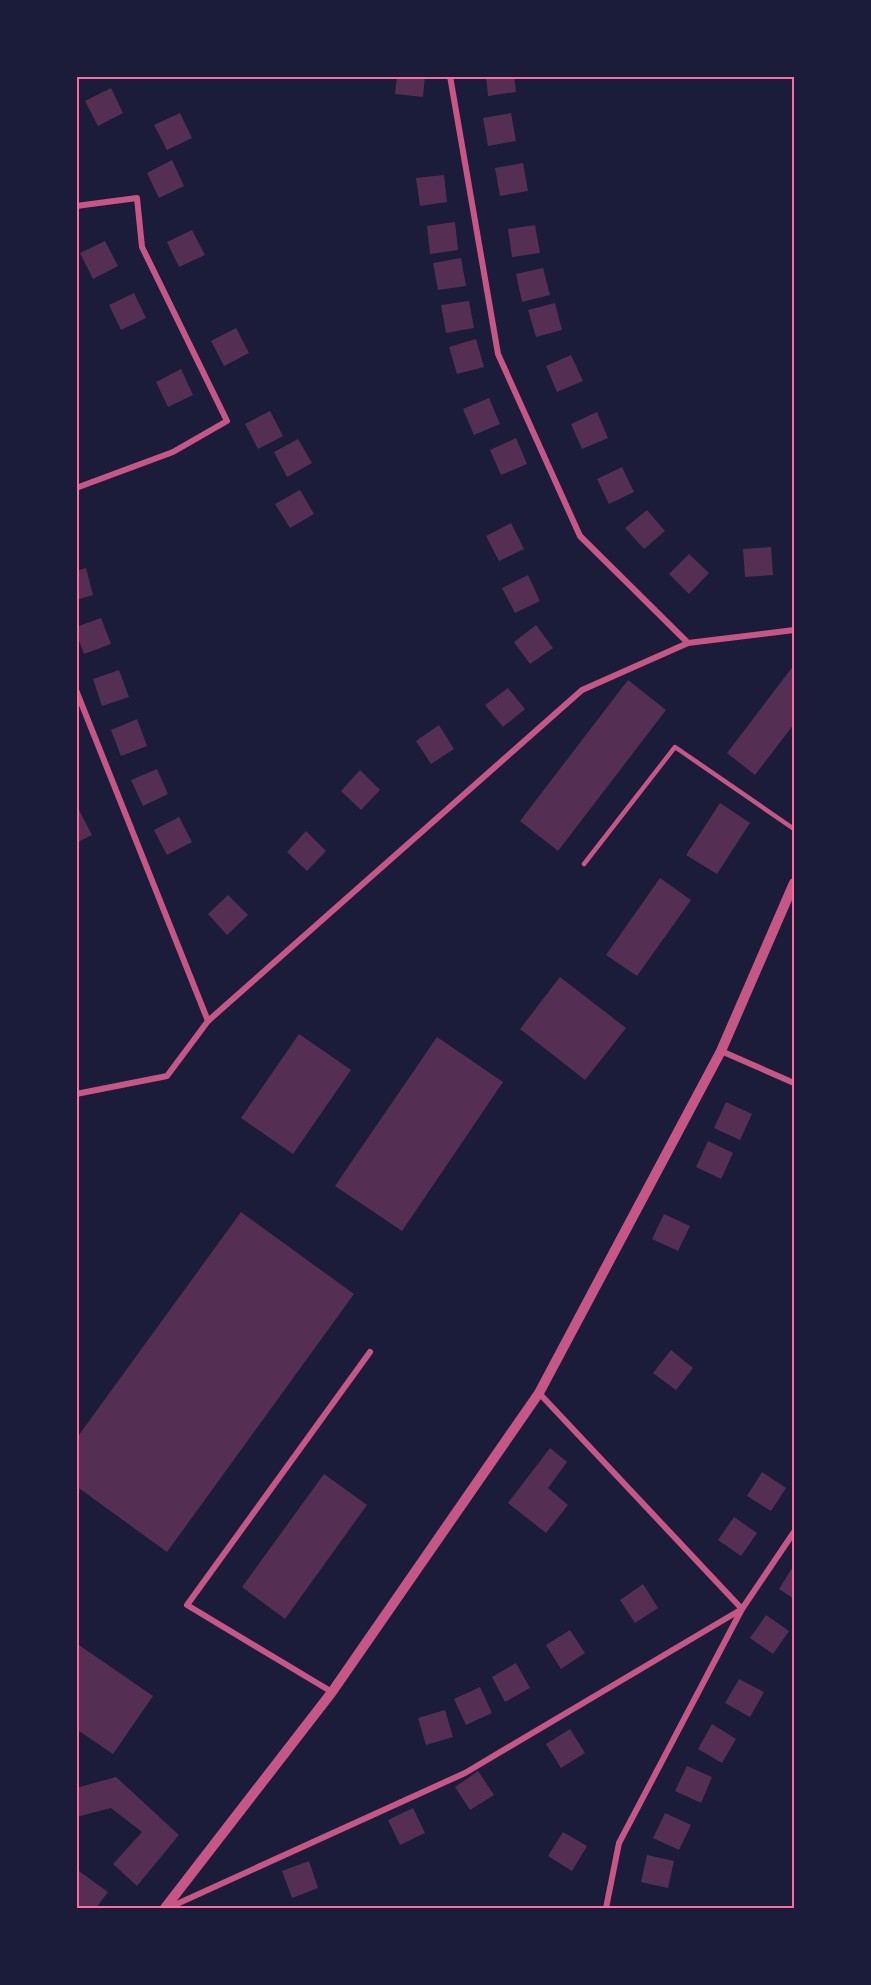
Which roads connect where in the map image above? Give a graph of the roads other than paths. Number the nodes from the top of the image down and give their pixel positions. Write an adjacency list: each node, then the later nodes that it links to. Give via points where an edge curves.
1 (450, 76): 5 (street, via 498,354 580,536)
2 (76, 206): 3 (street, via 137,198 142,246 227,421 172,452)
3 (76, 488)
4 (795, 630): 5 (street)
5 (688, 643): 10 (street, via 582,690)
6 (76, 690): 10 (street)
7 (795, 829): 8 (lane, via 675,747)
8 (584, 864)
9 (795, 883): 11 (street)
10 (208, 1021): 13 (street, via 167,1076)
11 (721, 1051): 12 (street); 15 (street)
12 (795, 1083)
13 (76, 1094)
14 (370, 1352): 18 (street, via 187,1605)
15 (539, 1393): 17 (street); 18 (street)
16 (795, 1532): 17 (street)
17 (742, 1609): 19 (street, via 465,1773); 20 (street, via 619,1844)
18 (332, 1692): 19 (street)
19 (166, 1908)
20 (606, 1908)

